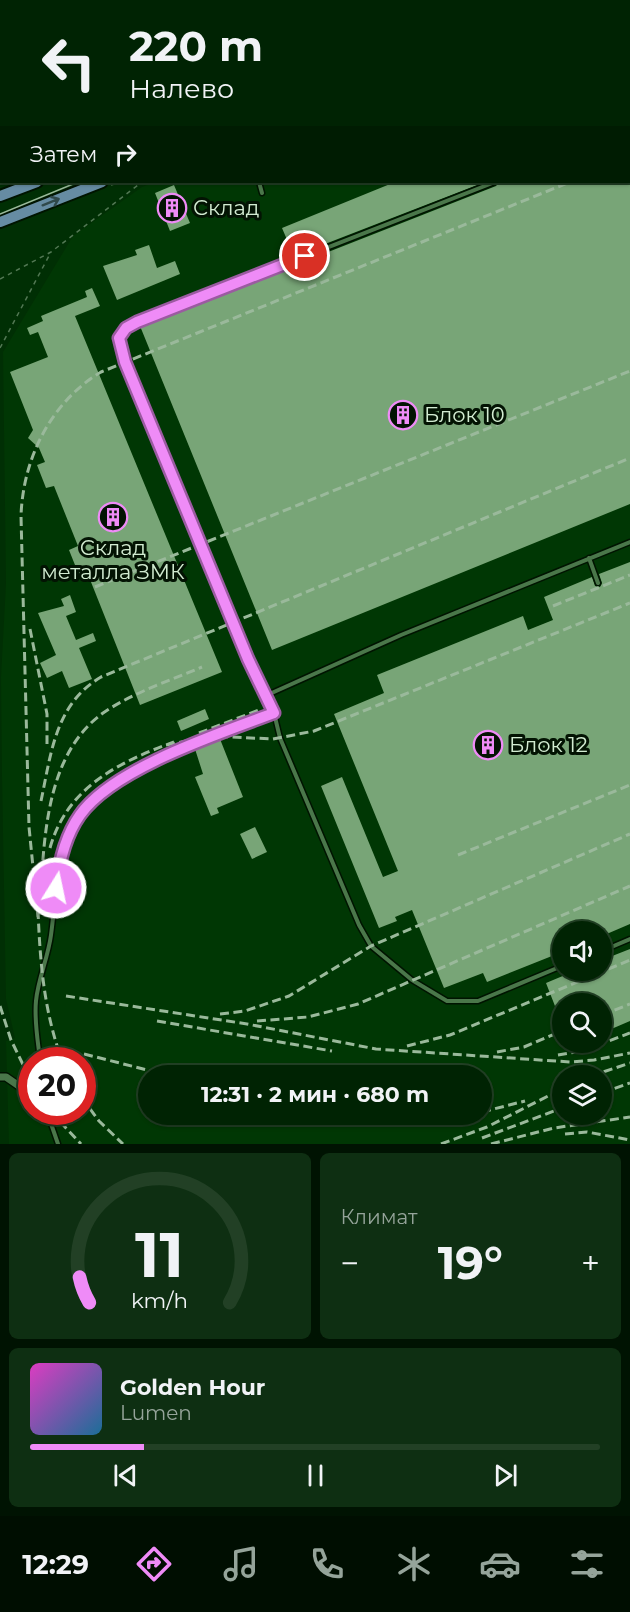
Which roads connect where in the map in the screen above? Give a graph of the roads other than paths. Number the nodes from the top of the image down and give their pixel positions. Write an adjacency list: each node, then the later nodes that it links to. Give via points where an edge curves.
1 (34, 183): 6 (main road)
2 (99, 183): 7 (main road, one-way to 2)
3 (259, 183): 5 (lane)
4 (492, 183): 11 (lane, via 137,322 119,338 125,362)
5 (262, 193)
6 (0, 196)
7 (0, 222)
8 (630, 542): 9 (lane)
9 (589, 558): 10 (lane); 11 (lane)
10 (598, 583)
11 (265, 696): 12 (lane)
12 (274, 713): 15 (lane, via 285,748 371,946 412,980 447,1001 478,1001); 16 (lane, via 154,762 109,788 81,813 58,871 50,945 36,1001)
13 (630, 939): 14 (lane)
14 (612, 947)
15 (552, 970)
16 (39, 1047)
17 (0, 1077): 18 (street)
18 (18, 1085)
19 (51, 1125): 20 (lane)
20 (58, 1144)

